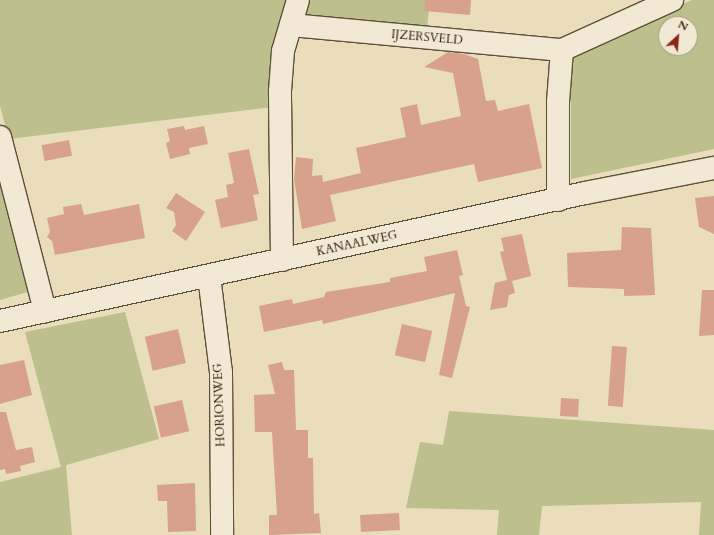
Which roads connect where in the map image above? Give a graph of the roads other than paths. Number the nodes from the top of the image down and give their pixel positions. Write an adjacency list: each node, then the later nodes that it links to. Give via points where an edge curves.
1 (298, 0): 3 (street)
2 (672, 0): 4 (street, IJZERSVELD)
3 (291, 25): 4 (street, IJZERSVELD); 8 (street, via 283,51 280,91)
4 (562, 50): 7 (street, via 558,102)
5 (0, 137): 10 (street)
6 (714, 168): 7 (street, KANAALWEG)
7 (558, 200): 8 (street, KANAALWEG)
8 (282, 260): 9 (street, KANAALWEG)
9 (209, 276): 10 (street, KANAALWEG); 12 (street, HORIONWEG, via 221,372)
10 (45, 311): 11 (street, KANAALWEG)
11 (0, 321)
12 (222, 535)

